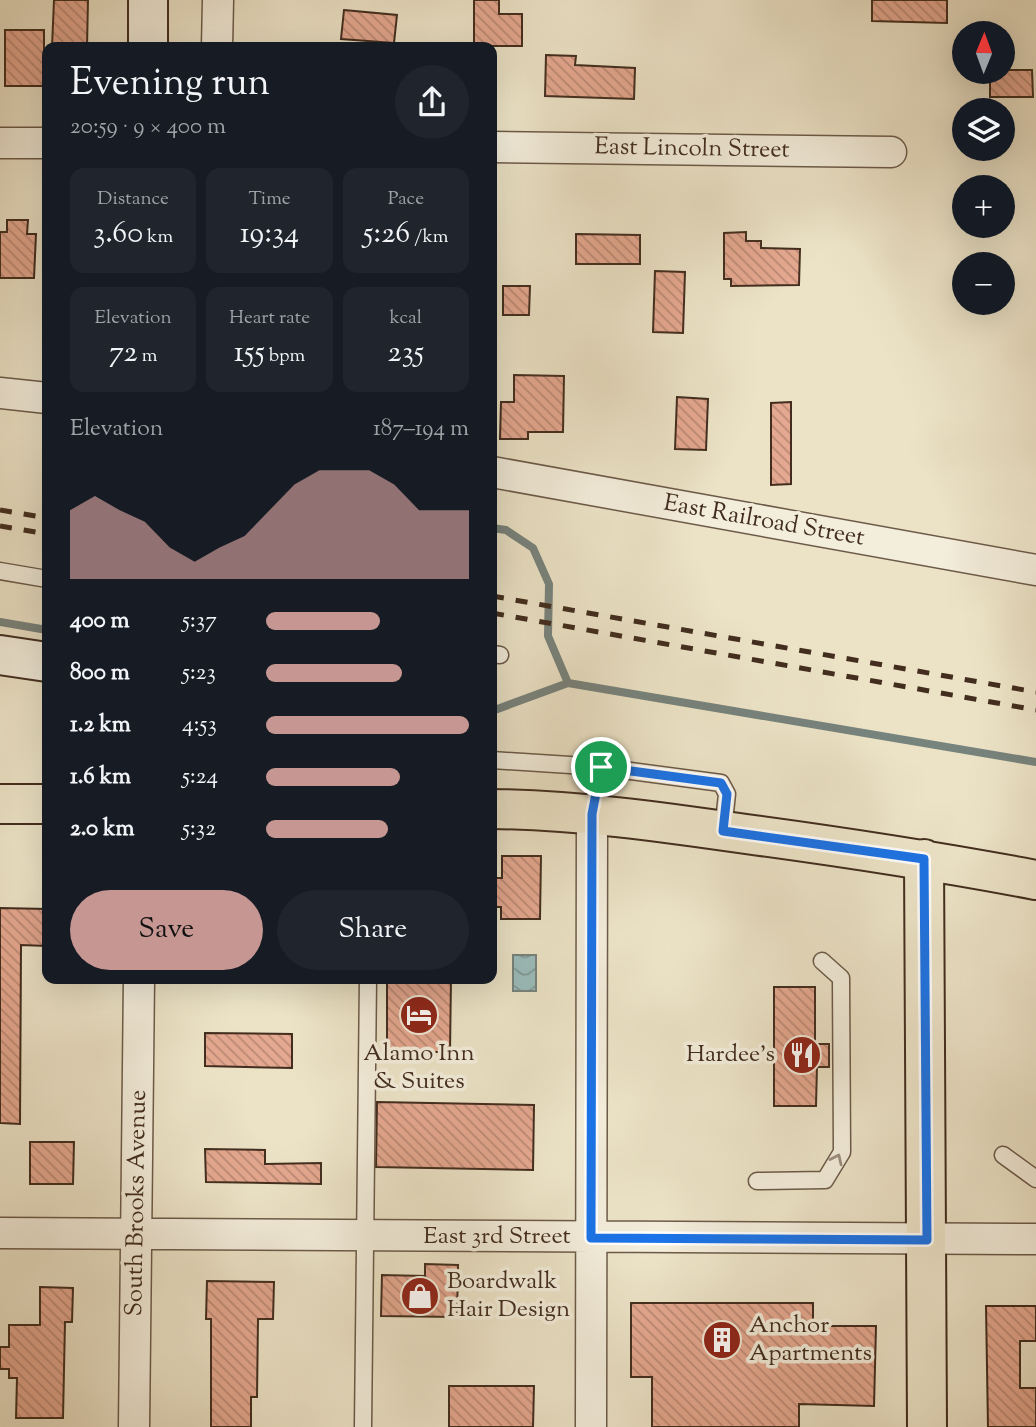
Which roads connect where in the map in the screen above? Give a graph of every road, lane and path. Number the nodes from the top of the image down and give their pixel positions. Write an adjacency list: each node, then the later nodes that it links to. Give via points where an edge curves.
1 (148, 0): 3 (street)
2 (218, 0): 4 (street)
3 (148, 42)
4 (217, 42)
5 (0, 143): 6 (street)
6 (42, 143)
7 (497, 147): 8 (street, East Lincoln Street)
8 (891, 152)
9 (0, 393): 10 (street)
10 (42, 397)
11 (497, 473): 12 (street, East Railroad Street)
12 (1036, 570)
13 (0, 571): 14 (lane)
14 (42, 578)
15 (0, 655): 16 (street)
16 (42, 661)
17 (497, 760): 18 (lane)
18 (601, 767): 22 (lane); 23 (lane, via 721,783 727,794)
19 (0, 804): 20 (main road)
20 (42, 804)
21 (497, 808): 22 (main road)
22 (592, 814): 23 (main road); 35 (street)
23 (723, 831): 24 (main road)
24 (924, 859): 25 (main road); 37 (main road)
25 (1036, 880)
26 (822, 961): 31 (lane, one-way to 26, via 825,1180 842,1152 841,978)
27 (139, 984): 33 (street, South Brooks Avenue)
28 (368, 984): 34 (lane)
29 (1003, 1155): 30 (lane)
30 (1036, 1179)
31 (757, 1181)
32 (0, 1233): 33 (street, East 3rd Street)
33 (137, 1234): 34 (street, East 3rd Street); 38 (street, South Brooks Avenue)
34 (364, 1236): 35 (street, East 3rd Street); 39 (lane)
35 (591, 1238): 37 (street, East 3rd Street); 40 (street)
36 (1036, 1239): 37 (street, East 3rd Street)
37 (927, 1240): 41 (main road)
38 (134, 1427)
39 (363, 1427)
40 (591, 1427)
41 (927, 1427)

